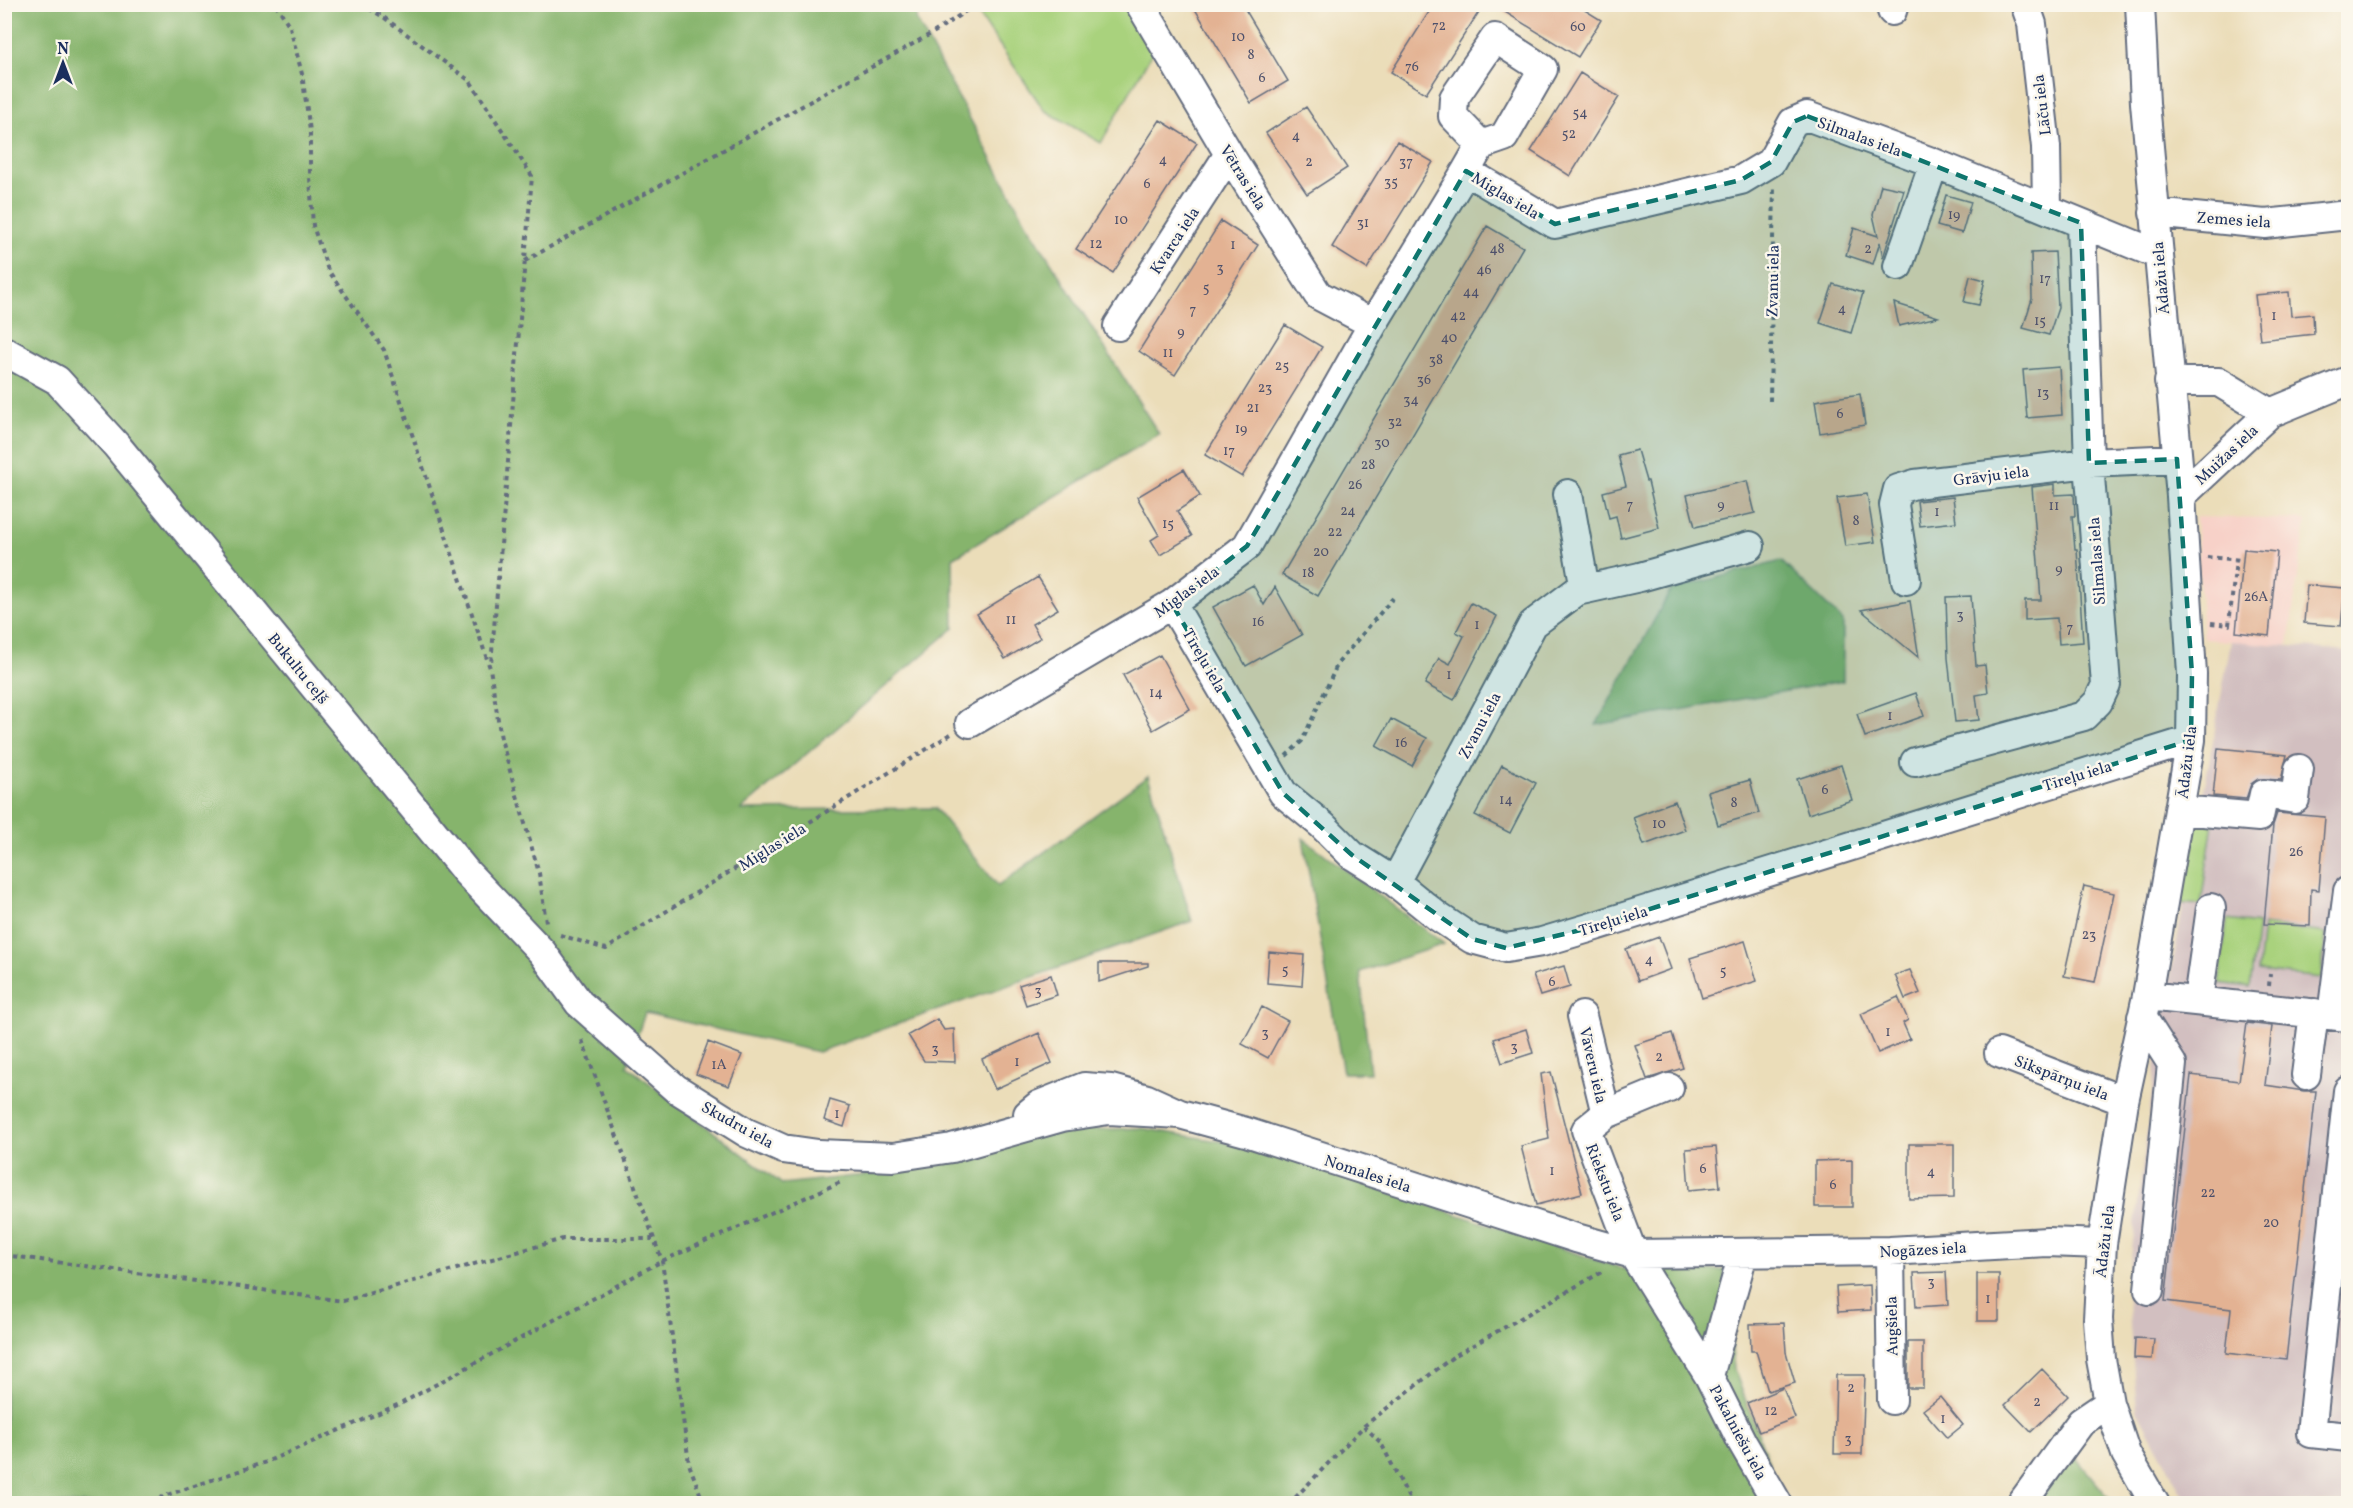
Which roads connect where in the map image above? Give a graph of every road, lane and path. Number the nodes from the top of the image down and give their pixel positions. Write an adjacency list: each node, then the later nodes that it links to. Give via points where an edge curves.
1 (276, 4): 39 (path, via 290,27 302,74 310,131 313,226 328,270 384,350)
2 (361, 4): 17 (path, via 470,81 532,176)
3 (972, 4): 17 (path, via 936,31)
4 (1140, 4): 8 (street, Vētras iela)
5 (2025, 4): 12 (street, Lāču iela, via 2032,24 2046,147)
6 (2140, 4): 13 (street, Ādažu iela)
7 (1480, 145): 11 (street)
8 (1229, 154): 19 (street, Vētras iela, via 1318,295); 20 (street, Kvarca iela)
9 (1770, 162): 10 (street, Silmalas iela, via 1793,122 1806,116); 11 (street, Miglas iela, via 1741,180 1555,224); 24 (path, Zvanu iela, via 1774,180)
10 (1934, 163): 12 (street, Silmalas iela); 18 (street)
11 (1466, 171): 19 (street, Miglas iela)
12 (2047, 208): 15 (street, Silmalas iela)
13 (2154, 213): 14 (street, Zemes iela, via 2265,224); 16 (street, Ādažu iela)
14 (2349, 215)
15 (2081, 223): 16 (street, Silmalas iela); 27 (street, Silmalas iela)
16 (2157, 254): 23 (street, Ādažu iela)
17 (525, 262): 39 (path)
18 (1898, 266)
19 (1373, 324): 37 (street, Miglas iela, via 1247,546)
20 (1118, 326)
21 (4, 351): 49 (street, Bukultu ceļš, via 57,380 117,446 467,873)
22 (2349, 381): 25 (street, Muižas iela)
23 (2169, 382): 25 (street, Muižas iela, via 2219,382); 26 (street, Ādažu iela)
24 (1770, 401)
25 (2270, 413): 29 (street, Muižas iela)
26 (2177, 459): 27 (street, Grāvju iela); 29 (street, Ādažu iela)
27 (2089, 463): 34 (street, Grāvju iela, via 1898,489 1894,506); 42 (street, Silmalas iela, via 2106,685 2098,702 2084,716)
28 (1568, 494): 35 (street)
29 (2181, 496): 31 (street, Ādažu iela)
30 (1750, 546): 35 (street, Zvanu iela)
31 (2185, 555): 32 (path); 38 (street, Ādažu iela)
32 (2236, 560): 33 (path); 38 (path, via 2229,625)
33 (2242, 560)
34 (1906, 580)
35 (1585, 589): 46 (street, Zvanu iela, via 1533,624)
36 (1393, 598): 44 (path, via 1338,663 1302,741)
37 (1172, 604): 40 (street, Miglas iela); 44 (street, Tīreļu iela)
38 (2189, 620): 41 (street, Ādažu iela)
39 (490, 668): 49 (path, via 501,739 539,873)
40 (970, 723): 49 (path, Miglas iela, via 606,949)
41 (2191, 740): 45 (street, Ādažu iela); 46 (street, Tīreļu iela, via 1533,944 1506,948 1472,939)
42 (1915, 762)
43 (2299, 769): 45 (street, via 2295,799 2264,794 2259,817)
44 (1271, 771): 46 (street, Tīreļu iela, via 1283,793 1352,855)
45 (2180, 810): 52 (street, Ādažu iela)
46 (1395, 882)
47 (2348, 907): 53 (street)
48 (2211, 908): 50 (street)
49 (545, 942): 51 (street, Bukultu ceļš)
50 (2198, 1000): 52 (street); 53 (street)
51 (579, 1003): 61 (street, Skudru iela, via 675,1088 747,1133 783,1149 893,1157 952,1148); 63 (path, via 576,1022)
52 (2145, 1006): 59 (street, Ādažu iela); 71 (street, via 2172,1064)
53 (2332, 1015): 56 (street)
54 (1582, 1016): 60 (street, Vāveru iela)
55 (2000, 1053): 59 (street, Sikspārņu iela)
56 (2306, 1075)
57 (1669, 1088): 60 (street, Riekstu iela)
58 (2349, 1091): 64 (street)
59 (2124, 1101): 65 (street, Ādažu iela)
60 (1606, 1114): 67 (street, Riekstu iela, via 1586,1130)
61 (1007, 1131): 67 (street, Nomales iela, via 1062,1116 1109,1110 1180,1114)
62 (843, 1180): 70 (path)
63 (653, 1239): 69 (path, via 563,1239 343,1301); 70 (path)
64 (2340, 1239): 76 (street, via 2310,1433)
65 (2102, 1244): 66 (street, Nogāzes iela, via 2047,1242); 74 (street, Ādažu iela, via 2098,1319)
66 (1890, 1251): 68 (street, Nogāzes iela); 73 (street, Augšiela)
67 (1633, 1254): 68 (street, Nomales iela); 72 (street); 75 (path, via 1454,1356)
68 (1743, 1254): 72 (street, Pakalniešu iela)
69 (4, 1255)
70 (662, 1261): 77 (path, via 402,1403 266,1462); 78 (path, via 689,1464)
71 (2149, 1290)
72 (1710, 1376): 81 (street, Pakalniešu iela)
73 (1892, 1400)
74 (2109, 1403): 82 (street, via 2081,1422); 83 (street, Ādažu iela, via 2126,1454)
75 (1364, 1426): 79 (path); 80 (path, via 1381,1443)
76 (2349, 1437)
77 (152, 1503)
78 (704, 1503)
79 (1289, 1503)
80 (1412, 1503)
81 (1778, 1503)
82 (2021, 1503)
83 (2155, 1503)

